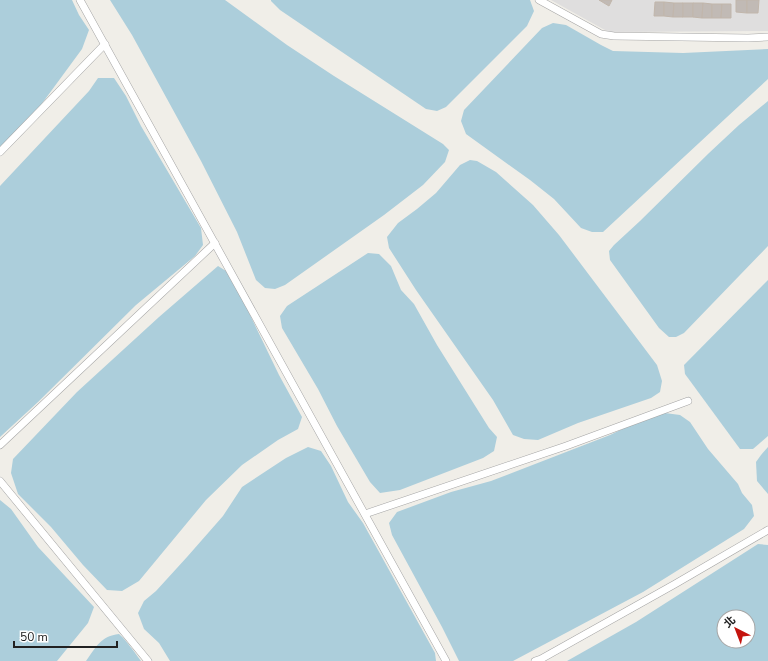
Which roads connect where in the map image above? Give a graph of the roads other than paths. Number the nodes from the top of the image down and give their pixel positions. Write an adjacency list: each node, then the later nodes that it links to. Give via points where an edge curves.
1 (80, 0): 4 (lane)
2 (539, 0): 3 (lane, via 601,34)
3 (768, 37)
4 (104, 44): 5 (lane); 6 (lane)
5 (0, 152)
6 (215, 243): 8 (lane); 10 (lane)
7 (688, 401): 10 (lane, via 566,446)
8 (0, 445)
9 (0, 481): 12 (lane)
10 (365, 514): 13 (lane)
11 (768, 530): 14 (lane)
12 (148, 661)
13 (446, 661)
14 (535, 661)

